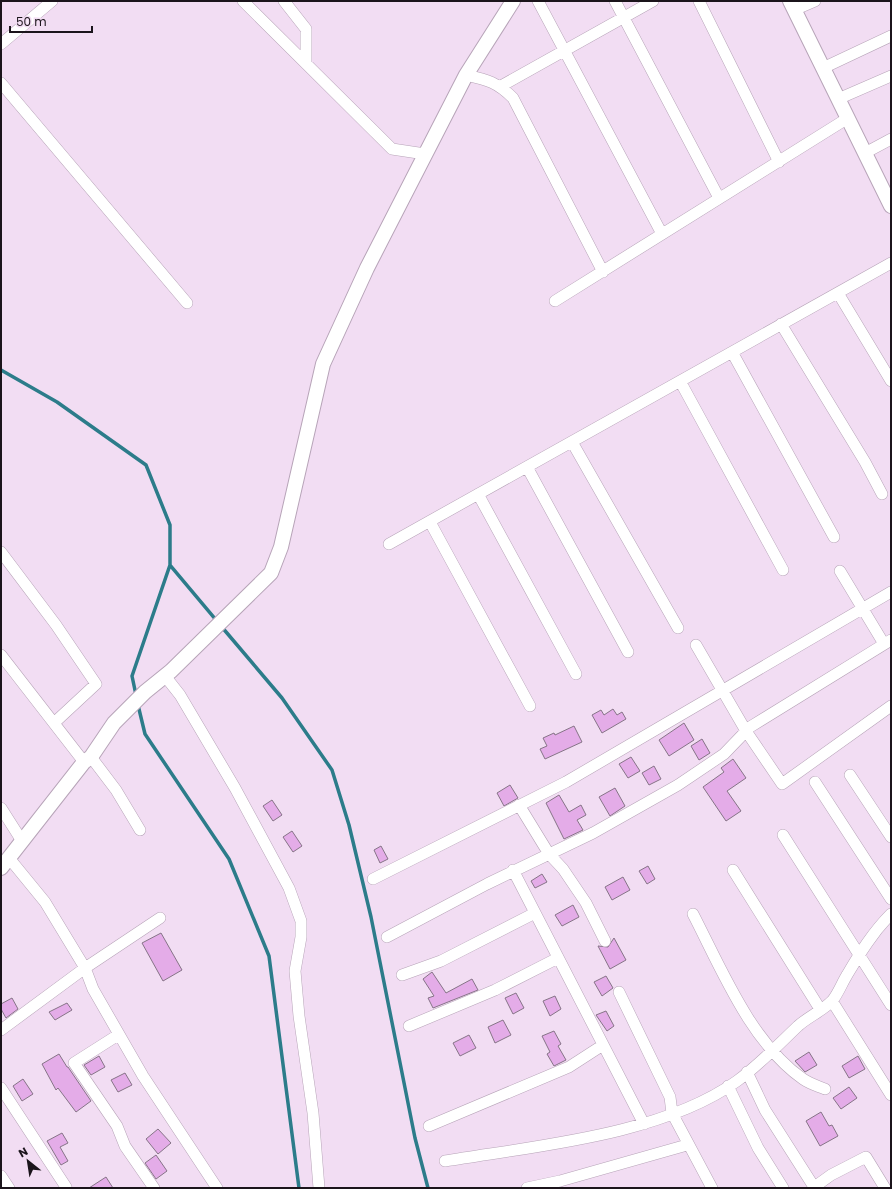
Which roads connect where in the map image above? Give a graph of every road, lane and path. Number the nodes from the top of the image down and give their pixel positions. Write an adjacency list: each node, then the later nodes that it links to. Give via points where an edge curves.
1 (52, 1): 13 (street)
2 (243, 1): 15 (street)
3 (284, 1): 15 (street, via 306,29)
4 (512, 1): 17 (street)
5 (538, 1): 14 (street)
6 (615, 1): 11 (street)
7 (653, 1): 11 (street)
8 (699, 1): 26 (street)
9 (814, 1): 10 (street)
10 (792, 6): 16 (street)
11 (624, 17): 14 (street); 27 (street)
12 (891, 36): 16 (street)
13 (1, 44)
14 (565, 50): 20 (street); 29 (street)
15 (306, 63): 25 (street, via 392,149)
16 (823, 68): 21 (street)
17 (466, 75): 20 (street, via 489,80); 25 (street)
18 (891, 76): 21 (street)
19 (1, 83): 34 (street)
20 (501, 86): 31 (street, via 513,98)
21 (838, 99): 22 (street)
22 (848, 118): 24 (street); 26 (street)
23 (891, 139): 24 (street)
24 (865, 153): 28 (street)
25 (425, 154): 57 (street, via 367,268 323,364 281,547 271,573)
26 (779, 162): 27 (street)
27 (720, 198): 29 (street)
28 (891, 206)
29 (662, 234): 31 (street)
30 (891, 263): 32 (street)
31 (603, 272): 33 (street)
32 (838, 293): 35 (street); 38 (street)
33 (555, 301)
34 (187, 303)
35 (781, 324): 36 (street); 42 (street, via 866,462)
36 (732, 352): 37 (street); 44 (street)
37 (680, 381): 39 (street); 47 (street)
38 (891, 381)
39 (572, 442): 40 (street); 51 (street)
40 (527, 467): 41 (street); 54 (street)
41 (478, 494): 43 (street); 56 (street)
42 (882, 494)
43 (430, 522): 45 (street); 59 (street)
44 (834, 537)
45 (389, 544)
46 (1, 552): 61 (street, via 56,624 96,684)
47 (783, 570)
48 (840, 571): 50 (street)
49 (891, 592): 50 (street)
50 (862, 609): 52 (street); 58 (street)
51 (678, 628)
52 (888, 642): 62 (street)
53 (696, 645): 58 (street)
54 (628, 652)
55 (1, 655): 61 (street)
56 (576, 674)
57 (165, 676): 63 (street, via 114,723); 114 (street, via 180,696 235,788 289,888 301,921 295,971 313,1113)
58 (723, 691): 62 (street); 66 (street, via 566,782)
59 (530, 706)
60 (891, 706): 62 (street, via 782,784)
61 (54, 723): 63 (street)
62 (746, 731): 72 (street, via 724,754 678,785 593,833)
63 (87, 759): 68 (street, via 116,790); 71 (street)
64 (850, 775): 70 (street)
65 (815, 782): 77 (street)
66 (519, 805): 72 (street); 76 (street)
67 (1, 808): 71 (street)
68 (140, 830)
69 (783, 834): 84 (street)
70 (891, 837)
71 (22, 841): 73 (street)
72 (549, 854): 74 (street); 83 (street, via 563,869 586,903)
73 (5, 863): 86 (street, via 45,902)
74 (513, 870): 78 (street); 82 (street)
75 (733, 870): 91 (street)
76 (372, 879)
77 (891, 899)
78 (535, 913): 85 (street); 87 (street, via 441,961)
79 (693, 914): 96 (street, via 735,994)
80 (891, 914): 84 (street)
81 (160, 918): 86 (street)
82 (387, 937)
83 (605, 941)
84 (860, 954): 89 (street); 90 (street)
85 (558, 958): 92 (street, via 495,990); 95 (street)
86 (85, 968): 93 (street); 94 (street, via 93,989)
87 (402, 975)
88 (619, 992): 102 (street, via 670,1097)
89 (832, 1001): 91 (street); 101 (street)
90 (891, 1004)
91 (820, 1010): 96 (street)
92 (409, 1026)
93 (1, 1030)
94 (118, 1035): 112 (street, via 74,1062); 113 (street)
95 (603, 1045): 103 (street); 104 (street, via 569,1066)
96 (773, 1051): 97 (street); 100 (street, via 804,1080)
97 (747, 1072): 98 (street); 108 (street, via 766,1110)
98 (728, 1086): 102 (street, via 698,1103); 116 (street, via 758,1148)
99 (1, 1088): 111 (street)
100 (825, 1089)
101 (891, 1095)
102 (672, 1113): 103 (street); 105 (street)
103 (644, 1124): 106 (street)
104 (430, 1126)
105 (687, 1145): 109 (street); 115 (street)
106 (445, 1162)
107 (1, 1176): 110 (street)
108 (818, 1186): 117 (street, via 866,1157)
109 (709, 1187)
110 (9, 1188)
111 (65, 1188)
112 (154, 1188)
113 (217, 1188)
114 (319, 1188)
115 (527, 1188)
116 (783, 1188)
117 (885, 1188)

